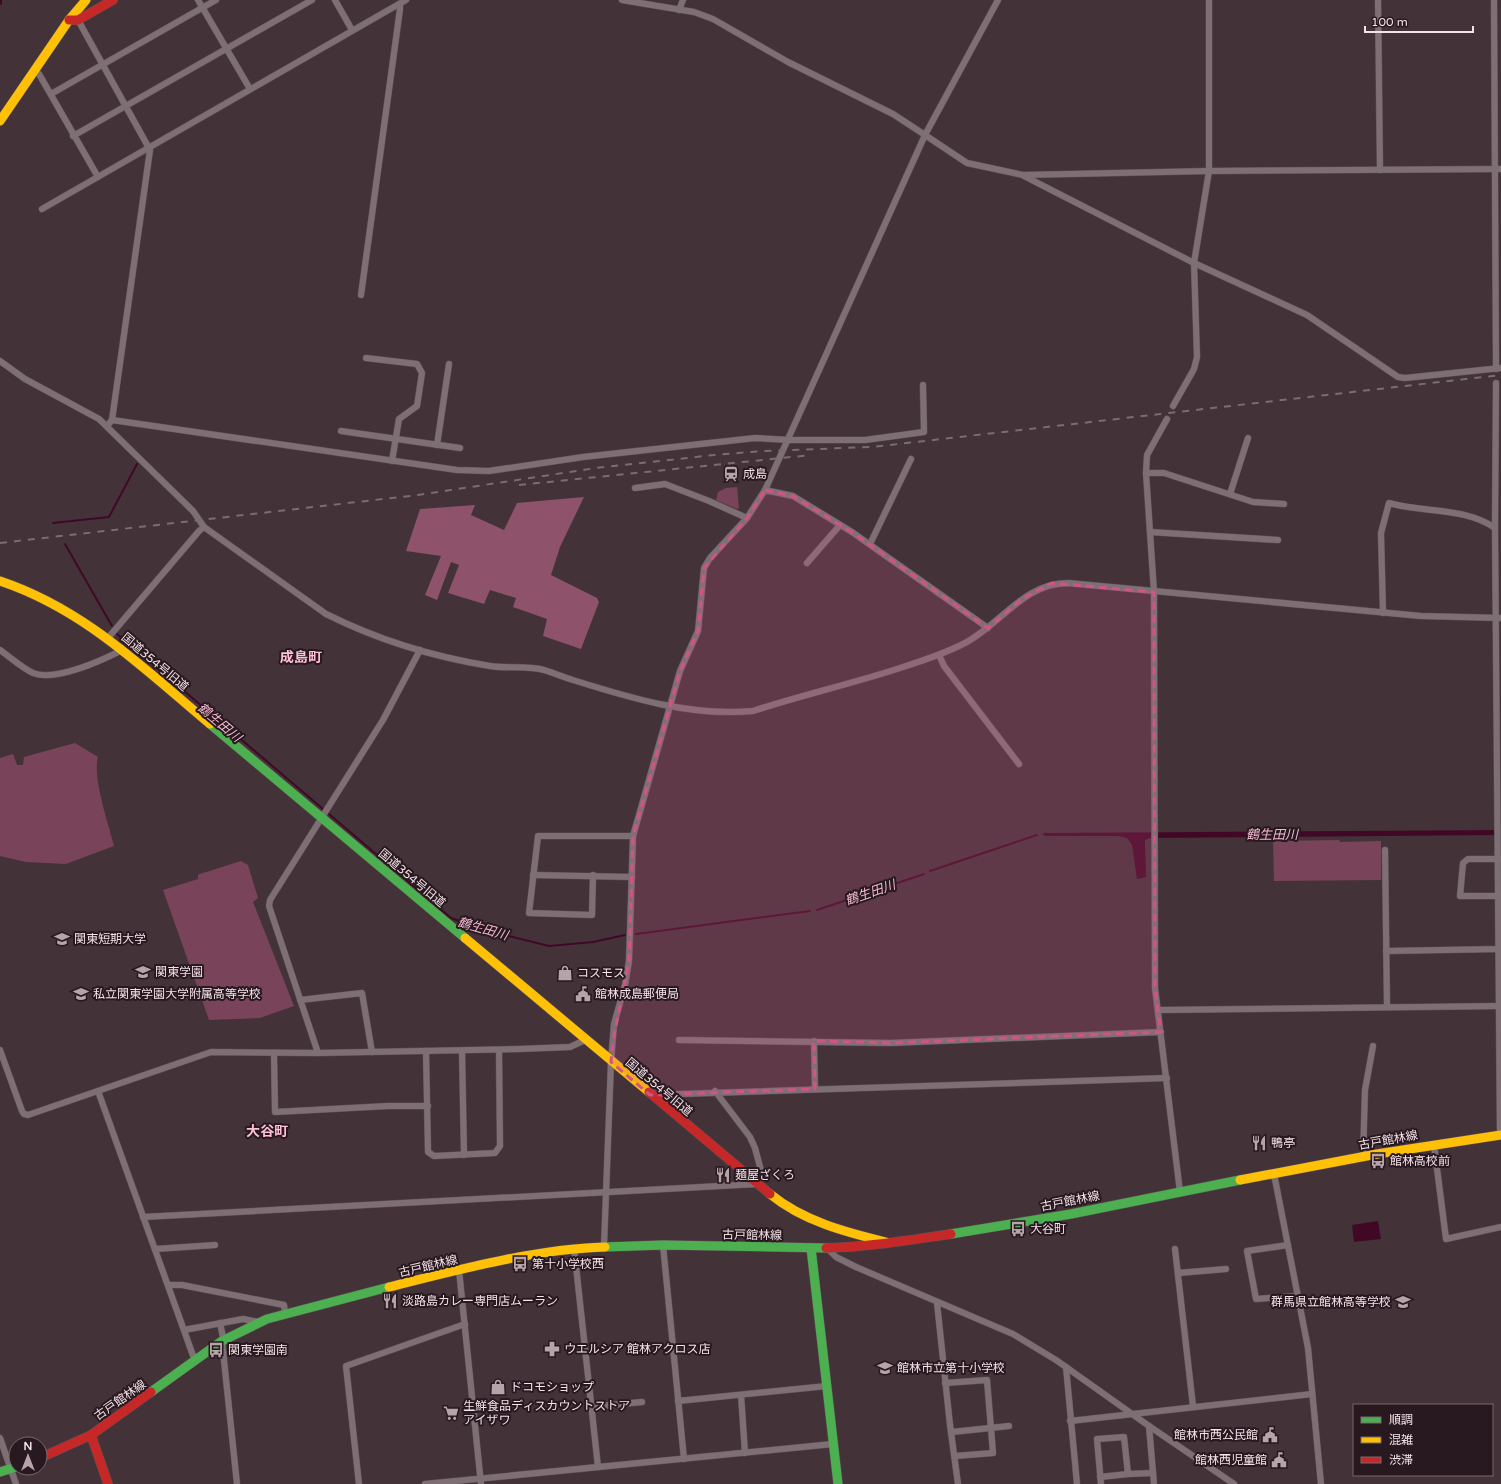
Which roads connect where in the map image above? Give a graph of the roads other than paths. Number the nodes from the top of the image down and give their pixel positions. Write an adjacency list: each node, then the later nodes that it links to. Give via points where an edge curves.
1 (86, 0): 17 (street)
2 (113, 0): 18 (street)
3 (198, 0): 15 (street)
4 (216, 0): 15 (street)
5 (312, 0): 20 (street)
6 (335, 0): 19 (street)
7 (406, 0): 14 (street)
8 (622, 0): 16 (street)
9 (683, 0): 16 (street)
10 (998, 0): 27 (street)
11 (1209, 0): 32 (street)
12 (1378, 0): 31 (street)
13 (1494, 0): 30 (street)
14 (400, 4): 19 (street); 37 (street)
15 (202, 8): 20 (street); 21 (street)
16 (679, 10): 27 (street, via 713,19 788,62 893,114)
17 (69, 20): 18 (street); 22 (street)
18 (78, 20): 21 (street)
19 (352, 30): 23 (street)
20 (227, 49): 23 (street); 25 (street)
21 (103, 64): 24 (street); 25 (street)
22 (34, 69): 24 (street); 26 (street)
23 (250, 89): 29 (street)
24 (51, 94): 28 (street)
25 (127, 106): 28 (street); 29 (street)
26 (0, 121)
27 (925, 135): 33 (street, via 967,163); 51 (street)
28 (73, 136): 34 (street)
29 (150, 147): 34 (street); 46 (street)
30 (1498, 169): 31 (street); 41 (street)
31 (1380, 170): 32 (street)
32 (1210, 171): 33 (street); 36 (street)
33 (1023, 175): 36 (street)
34 (98, 177): 35 (street)
35 (42, 209)
36 (1194, 263): 41 (street, via 1307,315 1402,378); 44 (street, via 1197,356 1194,369)
37 (361, 295)
38 (366, 358): 50 (street, via 416,364 422,373 417,406 399,419)
39 (0, 361): 47 (street, via 25,379 92,415)
40 (449, 364): 52 (street)
41 (1498, 368)
42 (1496, 383): 57 (street)
43 (924, 385): 51 (street, via 924,432 865,440)
44 (1173, 406)
45 (1167, 419): 56 (street, via 1147,455)
46 (112, 420): 47 (street); 55 (street)
47 (107, 426): 64 (street, via 193,511)
48 (341, 431): 50 (street)
49 (1248, 438): 60 (street)
50 (395, 439): 52 (street); 55 (street)
51 (787, 439): 55 (street, via 761,437 699,443 583,456 489,471 457,470); 59 (street)
52 (437, 445): 53 (street)
53 (460, 448)
54 (911, 459): 68 (street)
55 (392, 460)
56 (1146, 473): 60 (street, via 1164,473); 66 (street)
57 (1498, 476): 65 (street)
58 (635, 488): 62 (street, via 665,484)
59 (765, 490): 62 (street); 63 (street, via 793,496)
60 (1230, 494): 61 (street, via 1253,502)
61 (1284, 504)
62 (747, 518): 80 (street, via 704,568 698,631 680,671)
63 (840, 525): 68 (street); 69 (street)
64 (204, 527): 75 (street); 78 (street, via 326,614 345,624)
65 (1495, 528): 72 (street, via 1465,515 1408,509 1389,503 1382,533); 73 (street)
66 (1150, 532): 67 (street); 71 (street)
67 (1278, 540)
68 (870, 544): 74 (street)
69 (807, 563)
70 (0, 581): 75 (street, 国道354号旧道, via 49,599)
71 (1154, 592): 72 (street); 74 (street, via 1052,583 1023,598); 95 (street)
72 (1383, 613): 73 (street)
73 (1499, 618): 85 (street)
74 (988, 628): 79 (street)
75 (108, 638): 77 (street, 国道354号旧道)
76 (0, 650): 77 (street, via 34,674 46,676 96,664)
77 (122, 650): 82 (street, 国道354号旧道)
78 (420, 650): 80 (street, via 490,666 543,670); 82 (street, via 383,720)
79 (939, 655): 80 (street, via 854,683 753,711); 81 (street, via 944,666)
80 (670, 707): 83 (street)
81 (1019, 764)
82 (322, 817): 92 (street, via 270,900); 97 (street, 国道354号旧道)
83 (633, 836): 86 (street, via 538,836); 88 (street)
84 (1385, 850): 91 (street)
85 (1500, 859): 89 (street); 89 (street, via 1468,860 1463,863 1460,896)
86 (533, 875): 87 (street); 87 (street, via 529,913 592,915)
87 (593, 875): 88 (street)
88 (632, 876): 108 (street, via 629,961 614,1024)
89 (1499, 896): 90 (street)
90 (1500, 949): 91 (street); 94 (street)
91 (1386, 950): 93 (street)
92 (300, 1000): 105 (street, via 362,993); 107 (street)
93 (1387, 1006): 94 (street); 95 (street)
94 (1501, 1006): 115 (street, via 1498,1011)
95 (1158, 1010): 96 (street)
96 (1161, 1032): 99 (street, via 891,1043); 109 (street)
97 (585, 1040): 102 (street, via 570,1047); 108 (street, 国道354号旧道)
98 (679, 1040): 99 (street)
99 (814, 1041): 110 (street)
100 (1372, 1046): 118 (street, via 1365,1090)
101 (0, 1050): 111 (street, via 22,1111 26,1115)
102 (499, 1050): 104 (street); 117 (street, via 500,1146 495,1153)
103 (426, 1051): 104 (street); 105 (street); 114 (street)
104 (462, 1051): 117 (street)
105 (372, 1052): 107 (street)
106 (274, 1053): 107 (street); 111 (street, via 211,1052); 114 (street, via 275,1112)
107 (318, 1053)
108 (611, 1062): 113 (street, 国道354号旧道); 122 (street)
109 (1168, 1078): 110 (street); 121 (street)
110 (815, 1089): 112 (street)
111 (98, 1091): 123 (street)
112 (715, 1091): 113 (street); 120 (street, via 750,1137 755,1148 763,1178)
113 (650, 1095): 120 (street, 国道354号旧道)
114 (428, 1106): 117 (street, via 428,1152 434,1156)
115 (1501, 1135): 116 (street, 古戸館林線)
116 (1434, 1145): 118 (street, 古戸館林線); 124 (street, via 1446,1239)
117 (464, 1155)
118 (1363, 1157): 119 (street, 古戸館林線)
119 (1274, 1174): 121 (street, 古戸館林線); 126 (street)
120 (757, 1184): 122 (street); 125 (street, 国道354号旧道, via 783,1206 808,1218 840,1231)
121 (1180, 1192): 125 (street, 古戸館林線, via 995,1228)
122 (606, 1193): 123 (street); 129 (street)
123 (144, 1217): 133 (street)
124 (1501, 1227)
125 (887, 1242): 132 (street, 古戸館林線, via 873,1246)
126 (1288, 1244): 139 (street); 139 (street, via 1247,1251 1256,1299)
127 (215, 1245): 133 (street)
128 (663, 1245): 129 (street, 古戸館林線); 131 (street, 古戸館林線); 153 (street)
129 (604, 1246): 130 (street, 古戸館林線)
130 (574, 1248): 136 (street, 古戸館林線); 156 (street)
131 (811, 1248): 132 (street, 古戸館林線); 150 (street)
132 (827, 1248): 140 (street, via 836,1257 856,1268)
133 (155, 1249): 138 (street)
134 (1175, 1249): 137 (street)
135 (1226, 1269): 137 (street)
136 (459, 1270): 141 (street, 古戸館林線); 144 (street)
137 (1178, 1273): 155 (street)
138 (168, 1285): 141 (street, via 182,1285 284,1305); 145 (street)
139 (1298, 1296): 151 (street, via 1308,1348)
140 (937, 1303): 148 (street, via 1013,1334); 149 (street)
141 (285, 1313): 142 (street, 古戸館林線)
142 (259, 1322): 143 (street, via 243,1319); 146 (street, 古戸館林線)
143 (220, 1323): 145 (street); 146 (street)
144 (465, 1324): 175 (street); 178 (street, via 346,1366)
145 (184, 1330): 147 (street)
146 (222, 1341): 147 (street, 古戸館林線); 177 (street)
147 (195, 1360): 163 (street, 古戸館林線)
148 (1066, 1368): 157 (street); 158 (street)
149 (945, 1383): 161 (street, via 987,1380); 162 (street)
150 (827, 1386): 152 (street); 165 (street)
151 (1312, 1394): 155 (street); 186 (street)
152 (741, 1395): 153 (street); 166 (street)
153 (678, 1401): 170 (street)
154 (642, 1402): 156 (street)
155 (1193, 1406): 157 (street)
156 (591, 1407): 171 (street)
157 (1132, 1414): 158 (street); 160 (street)
158 (1070, 1421): 182 (street)
159 (1009, 1426): 161 (street)
160 (1149, 1426): 172 (street); 185 (street)
161 (991, 1428): 162 (street); 169 (street, via 993,1453)
162 (952, 1432): 169 (street)
163 (91, 1435): 167 (street, 古戸館林線); 176 (street)
164 (0, 1438): 168 (street)
165 (833, 1444): 166 (street); 180 (street)
166 (745, 1453): 170 (street)
167 (48, 1454)
168 (8, 1456)
169 (955, 1456): 181 (street)
170 (684, 1459): 171 (street)
171 (598, 1467): 175 (street)
172 (1153, 1473): 173 (street); 184 (street)
173 (1128, 1474): 174 (street); 174 (street, via 1124,1437 1097,1439)
174 (1100, 1477): 183 (street)
175 (480, 1481): 179 (street)
176 (108, 1484)
177 (237, 1484)
178 (360, 1484)
179 (425, 1484)
180 (838, 1484)
181 (958, 1484)
182 (1077, 1484)
183 (1101, 1484)
184 (1154, 1484)
185 (1234, 1484)
186 (1321, 1484)

